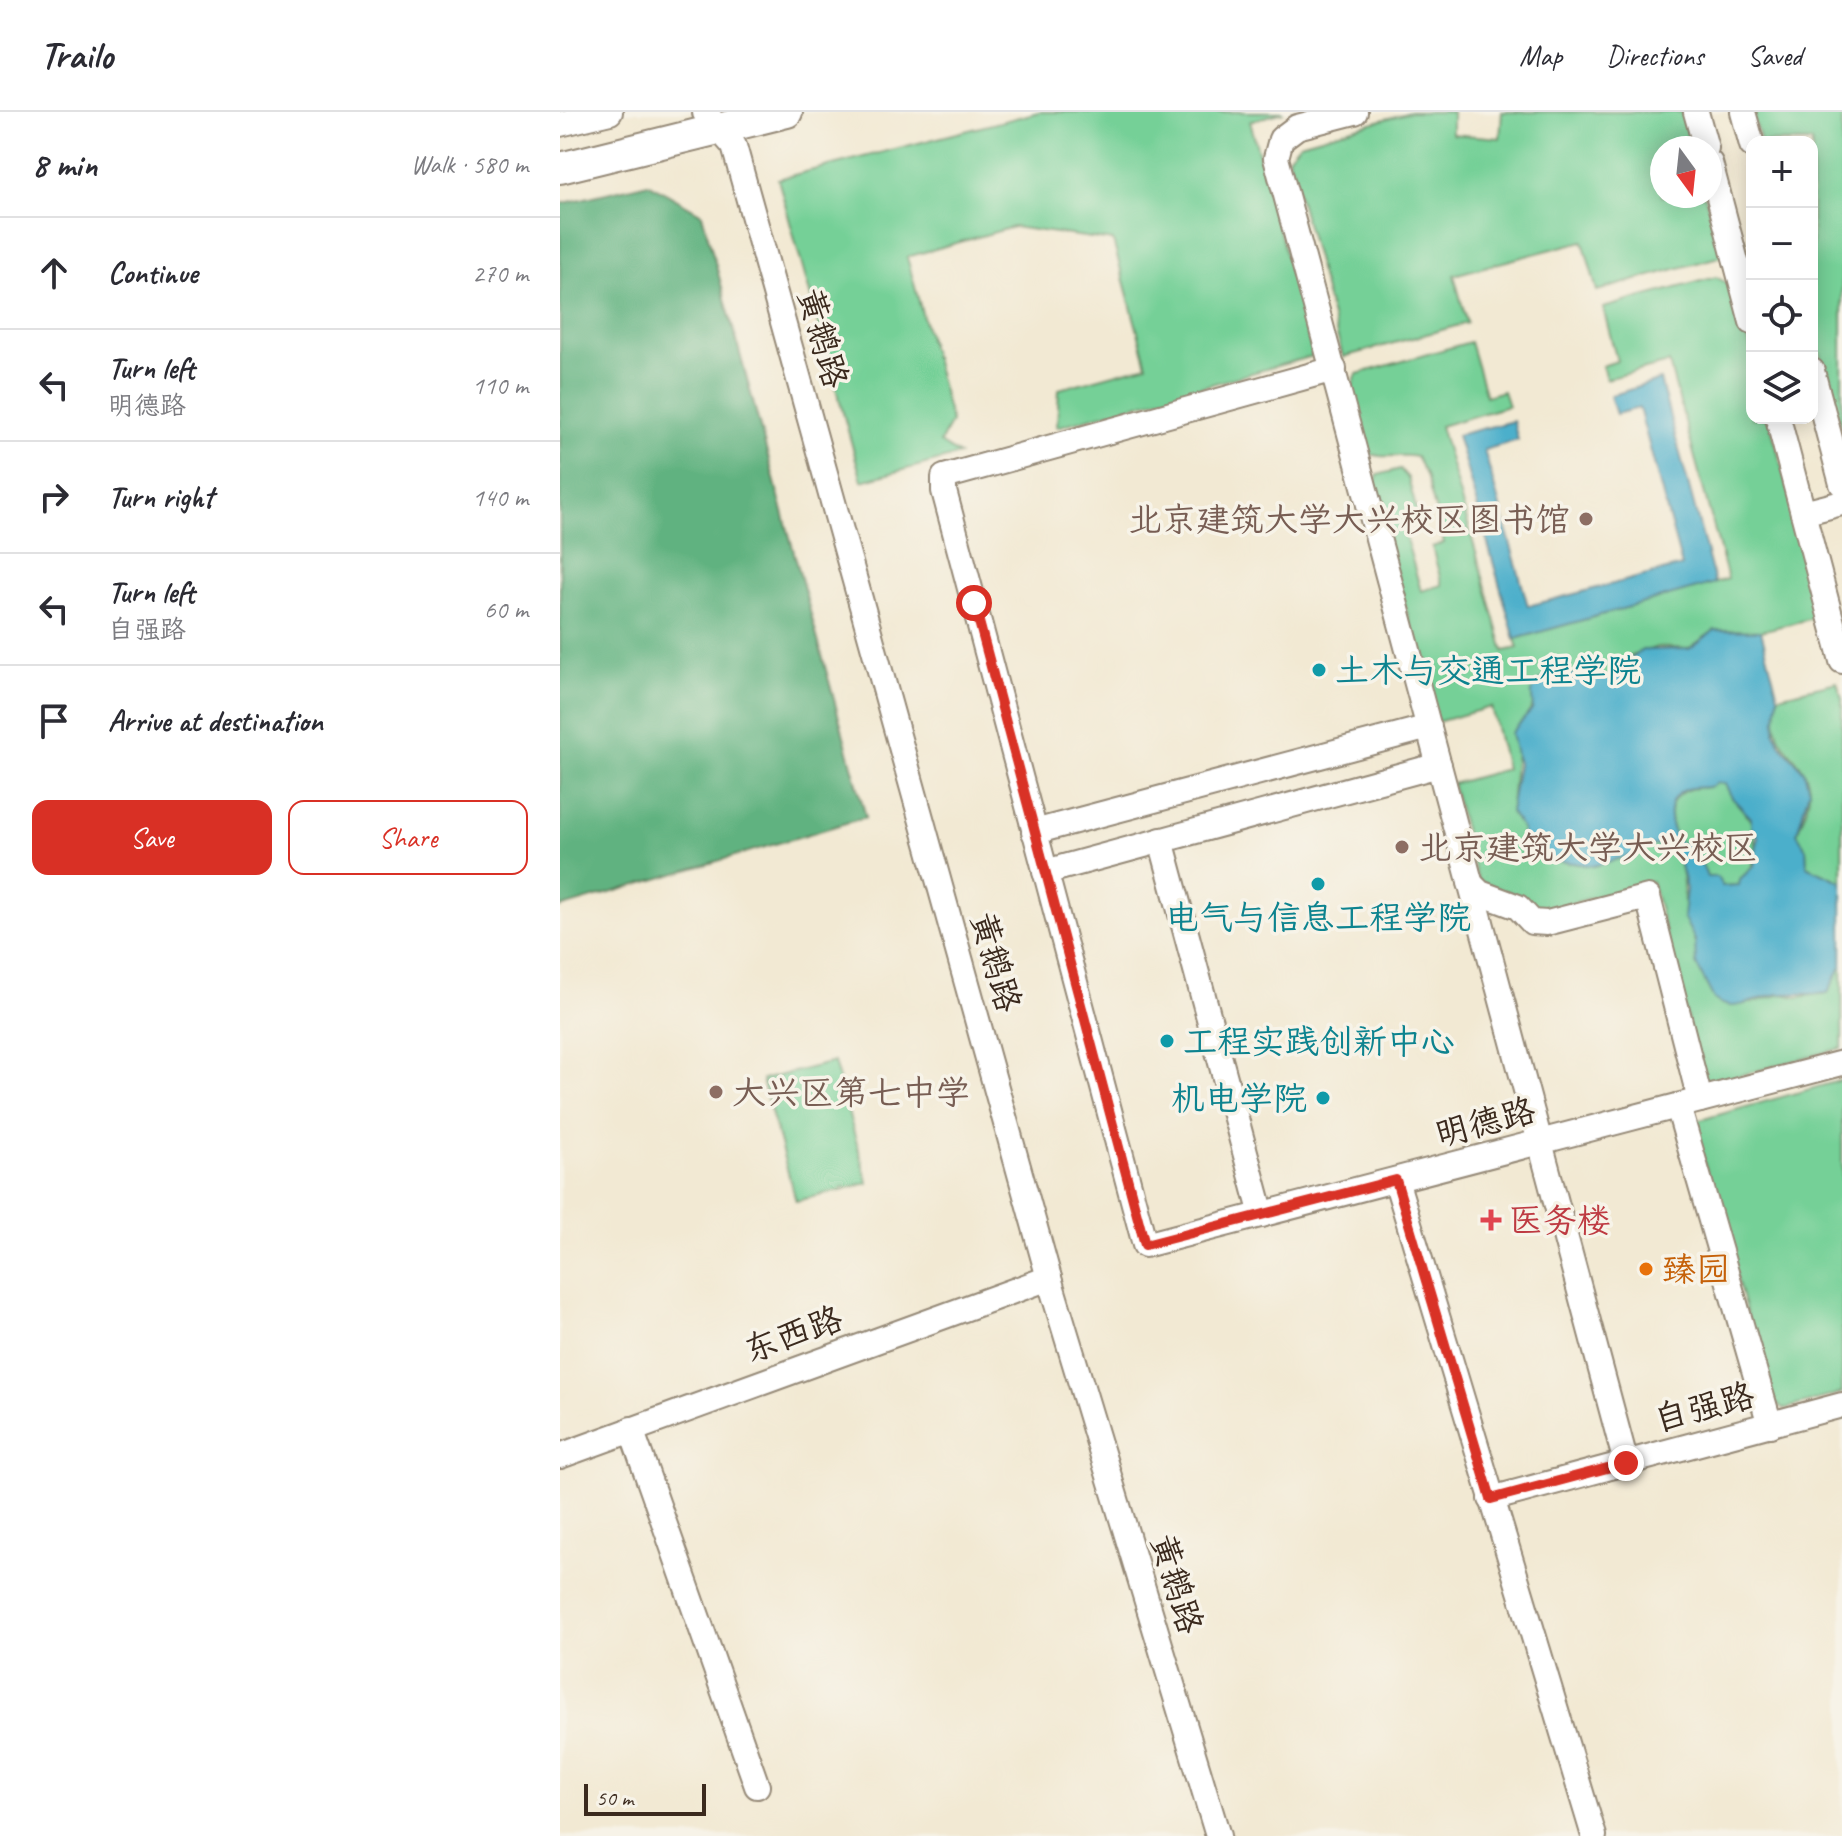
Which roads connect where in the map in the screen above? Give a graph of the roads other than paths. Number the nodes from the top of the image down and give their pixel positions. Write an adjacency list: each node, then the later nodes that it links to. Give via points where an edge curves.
1 (610, 112): 7 (street)
2 (787, 112): 6 (main road)
3 (1355, 112): 15 (street, via 1297,127 1281,139 1276,158)
4 (1696, 112): 8 (street)
5 (1743, 112): 9 (street)
6 (708, 116): 10 (main road); 11 (main road); 33 (street, 黄鹅路, via 734,146)
7 (560, 124)
8 (1703, 136)
9 (1750, 136)
10 (560, 148)
11 (560, 168)
12 (1722, 196): 13 (street)
13 (1744, 257): 14 (street)
14 (1747, 280)
15 (1334, 369): 22 (street); 24 (street, via 944,477)
16 (1818, 394): 18 (street)
17 (1780, 424): 20 (street)
18 (1842, 484)
19 (1842, 503): 20 (street)
20 (1803, 513): 21 (street)
21 (1842, 661)
22 (1429, 727): 23 (street); 24 (street)
23 (1439, 765): 25 (street); 27 (street)
24 (1034, 832): 26 (street)
25 (1161, 840): 26 (street); 32 (street)
26 (1045, 872): 32 (street, 明德路, via 1145,1245)
27 (1470, 883): 29 (street, via 1480,893 1518,907 1532,922 1547,923 1648,897); 30 (street)
28 (1842, 1063): 29 (street, 明德路)
29 (1689, 1103): 30 (street, 明德路); 35 (street)
30 (1539, 1143): 31 (street, 明德路); 38 (street)
31 (1396, 1180): 32 (street, 明德路); 39 (street)
32 (1262, 1215)
33 (1049, 1278): 36 (street, 东西路); 41 (street, 黄鹅路)
34 (1842, 1405): 35 (street, 自强路)
35 (1770, 1425): 38 (street, 自强路)
36 (631, 1429): 37 (street, 东西路); 40 (street)
37 (560, 1456)
38 (1626, 1463): 39 (street, 自强路)
39 (1491, 1499): 42 (street)
40 (757, 1786)
41 (1218, 1836)
42 (1594, 1836)

